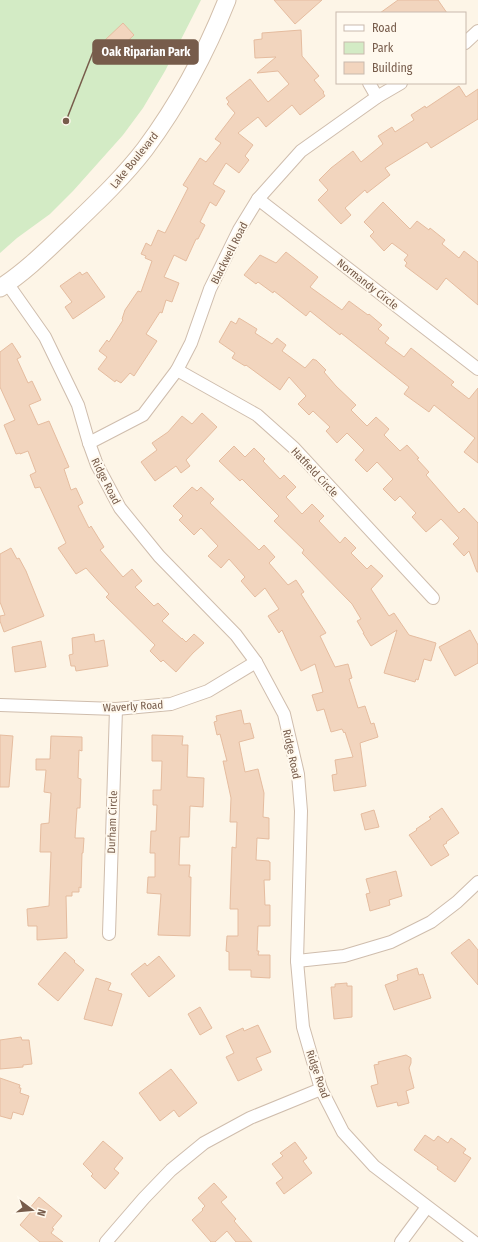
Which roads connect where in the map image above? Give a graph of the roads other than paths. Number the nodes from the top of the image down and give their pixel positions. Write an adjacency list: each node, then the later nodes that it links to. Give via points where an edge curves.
1 (227, 0): 8 (main road, Lake Boulevard, via 212,38 181,96 145,149 108,191 37,260)
2 (478, 32): 3 (street)
3 (466, 42)
4 (369, 84): 6 (street)
5 (398, 84): 6 (street, Blackwell Road)
6 (377, 97): 7 (street, Blackwell Road, via 301,151)
7 (258, 199): 9 (street, Normandy Circle); 10 (street, Blackwell Road, via 239,230 214,283 192,342)
8 (4, 285): 11 (street, Ridge Road, via 46,337 78,405)
9 (478, 369)
10 (177, 370): 11 (street, Blackwell Road, via 143,415); 12 (street, Hatfield Circle, via 257,415 294,448)
11 (89, 443): 13 (street, Ridge Road, via 97,465 120,508 159,556 236,635)
12 (433, 598)
13 (256, 662): 15 (street, Waverly Road, via 208,691 171,704); 18 (street, Ridge Road, via 284,714 298,774 301,811)
14 (0, 705): 15 (street, Waverly Road)
15 (116, 709): 17 (street, Durham Circle)
16 (478, 882): 18 (street, via 431,922 391,942 344,956)
17 (109, 934)
18 (297, 961): 19 (street, Ridge Road, via 303,1027)
19 (321, 1089): 20 (street, Ridge Road, via 343,1132 374,1166); 21 (street, via 250,1118 204,1143 171,1170)
20 (427, 1207): 22 (street); 23 (street, Ridge Road)
21 (106, 1242)
22 (401, 1242)
23 (474, 1242)

